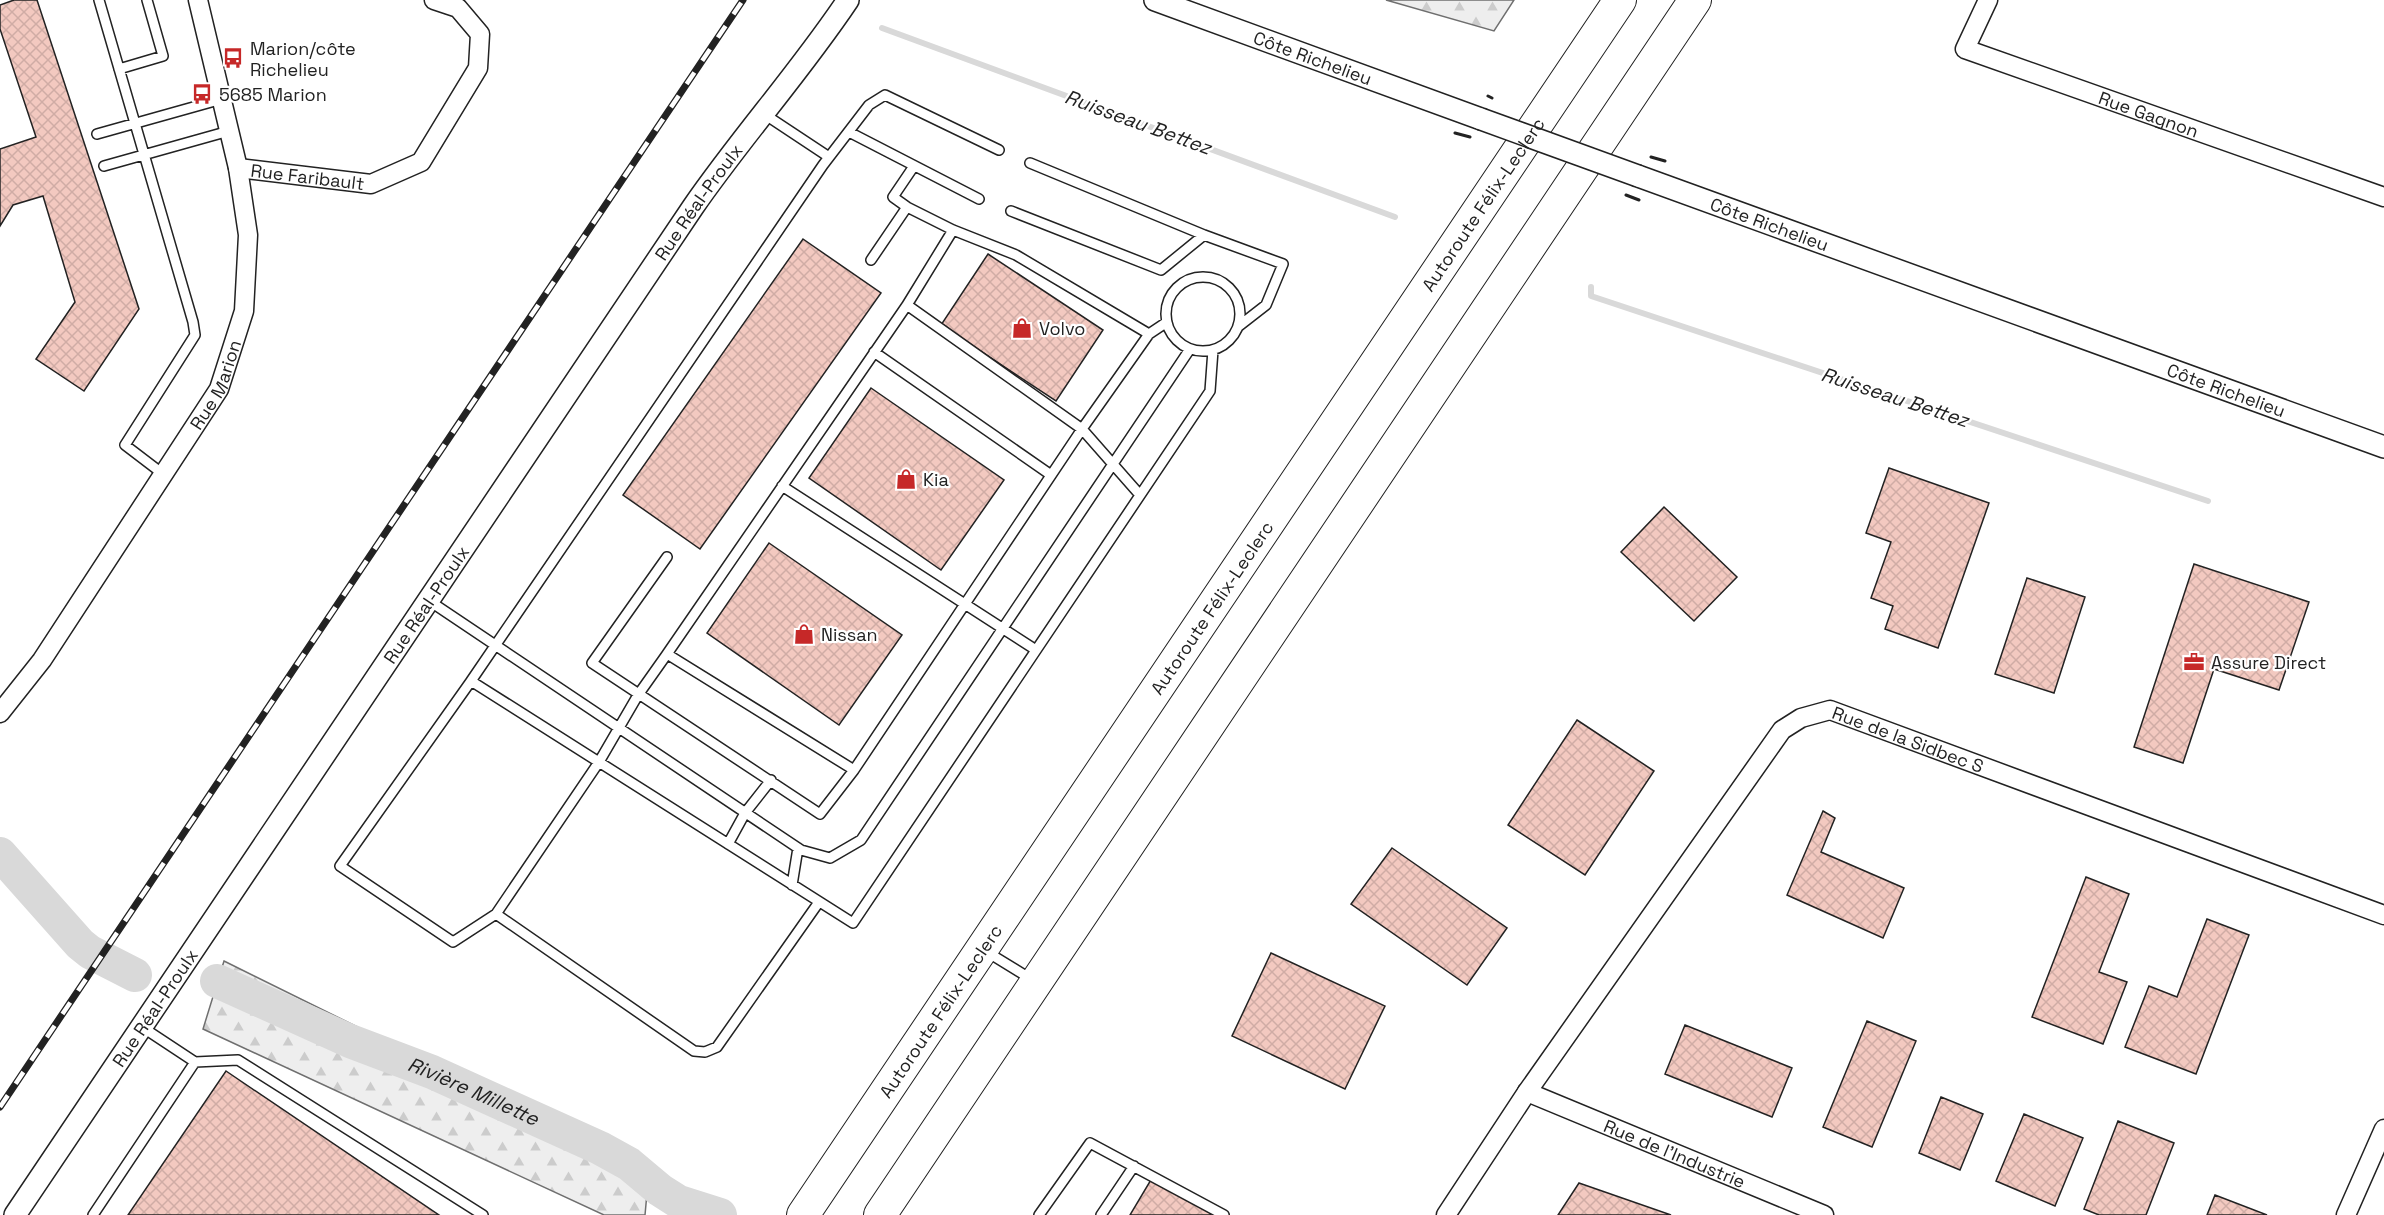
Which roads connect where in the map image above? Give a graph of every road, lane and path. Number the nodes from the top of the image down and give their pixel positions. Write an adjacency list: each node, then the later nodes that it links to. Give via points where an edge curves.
1 (99, 0): 10 (lane)
2 (147, 0): 10 (lane, via 162,56)
3 (198, 0): 11 (street, Rue Marion)
4 (434, 0): 23 (street, Rue Faribault, via 458,8 480,33 478,68 421,162 371,184)
5 (848, 0): 12 (street, Rue Réal-Proulx)
6 (1155, 0): 39 (street, Côte Richelieu, bridge)
7 (1620, 0): 66 (highway, Autoroute Félix-Leclerc)
8 (1695, 0): 67 (highway)
9 (1988, 0): 24 (street, Rue Gagnon, via 1965,49)
10 (119, 69): 13 (lane)
11 (222, 99): 13 (lane); 14 (street, Rue Marion)
12 (764, 114): 19 (lane); 46 (street, Rue Réal-Proulx, via 702,193)
13 (135, 123): 16 (lane); 18 (lane)
14 (229, 131): 18 (lane); 23 (street, Rue Marion)
15 (849, 132): 17 (lane, via 869,105 885,95); 19 (lane); 22 (lane)
16 (97, 134)
17 (999, 150)
18 (144, 154): 21 (lane); 41 (lane, via 195,335 125,445)
19 (830, 157): 49 (lane)
20 (1030, 163): 29 (lane)
21 (104, 166)
22 (914, 166): 25 (lane); 26 (lane, via 893,197)
23 (238, 168): 41 (street, Rue Marion, via 248,235 244,311 219,389)
24 (2384, 197)
25 (979, 199)
26 (907, 207): 28 (lane); 30 (lane)
27 (1011, 212): 29 (lane, via 1161,270)
28 (953, 230): 31 (lane); 34 (lane, via 1016,255)
29 (1204, 235): 33 (lane, via 1284,264 1266,305)
30 (871, 260)
31 (907, 304): 37 (lane); 38 (lane)
32 (1167, 322): 33 (lane, via 1169,298 1176,288 1192,279 1211,277 1233,290 1241,313); 34 (lane); 35 (lane, via 1171,334)
33 (1239, 326): 36 (lane, via 1233,337)
34 (1149, 334): 38 (lane)
35 (1190, 349): 36 (lane); 40 (lane)
36 (1213, 350): 44 (lane, via 1210,391)
37 (874, 352): 42 (lane); 43 (lane)
38 (1082, 429): 40 (lane); 42 (lane)
39 (2384, 447)
40 (1113, 463): 44 (lane); 48 (lane)
41 (163, 474): 54 (street, Rue Marion, via 42,660)
42 (1051, 475): 47 (lane)
43 (782, 486): 47 (lane); 51 (lane)
44 (1140, 495): 50 (lane)
45 (667, 557): 53 (lane, via 592,663)
46 (428, 600): 49 (lane); 68 (street, Rue Réal-Proulx)
47 (965, 603): 48 (lane); 57 (lane)
48 (1003, 628): 50 (lane); 61 (lane, via 861,840 830,858)
49 (494, 644): 52 (lane); 55 (lane)
50 (1036, 650): 63 (lane, via 853,923)
51 (667, 654): 53 (lane); 57 (lane)
52 (471, 681): 56 (lane); 64 (lane, via 340,866 453,942)
53 (638, 695): 55 (lane); 58 (lane)
54 (0, 713)
55 (618, 727): 56 (lane); 59 (lane)
56 (599, 762): 60 (lane); 64 (lane)
57 (854, 770): 58 (lane, via 820,814)
58 (771, 780): 59 (lane)
59 (746, 813): 60 (lane); 61 (lane)
60 (728, 844): 62 (lane)
61 (798, 848): 62 (lane)
62 (792, 885): 63 (lane)
63 (819, 902): 64 (lane, via 717,1047 705,1052 694,1051)
64 (496, 914)
65 (2384, 915): 70 (street, Rue de la Sidbec S, via 1830,710 1801,718 1782,730)
66 (982, 949): 67 (lane); 76 (highway, Autoroute Félix-Leclerc)
67 (1036, 982): 77 (highway)
68 (142, 1027): 69 (lane); 73 (street, Rue Réal-Proulx)
69 (195, 1062): 74 (lane); 75 (lane, via 238,1060)
70 (1527, 1092): 81 (street, Rue de la Sidbec S); 82 (street, Rue de l'Industrie)
71 (2384, 1129): 83 (street)
72 (1134, 1166): 78 (lane, via 1090,1143); 79 (lane); 80 (lane)
73 (15, 1215)
74 (93, 1215)
75 (483, 1215)
76 (803, 1215)
77 (880, 1215)
78 (1039, 1215)
79 (1101, 1215)
80 (1224, 1215)
81 (1446, 1215)
82 (1824, 1215)
83 (2346, 1215)

